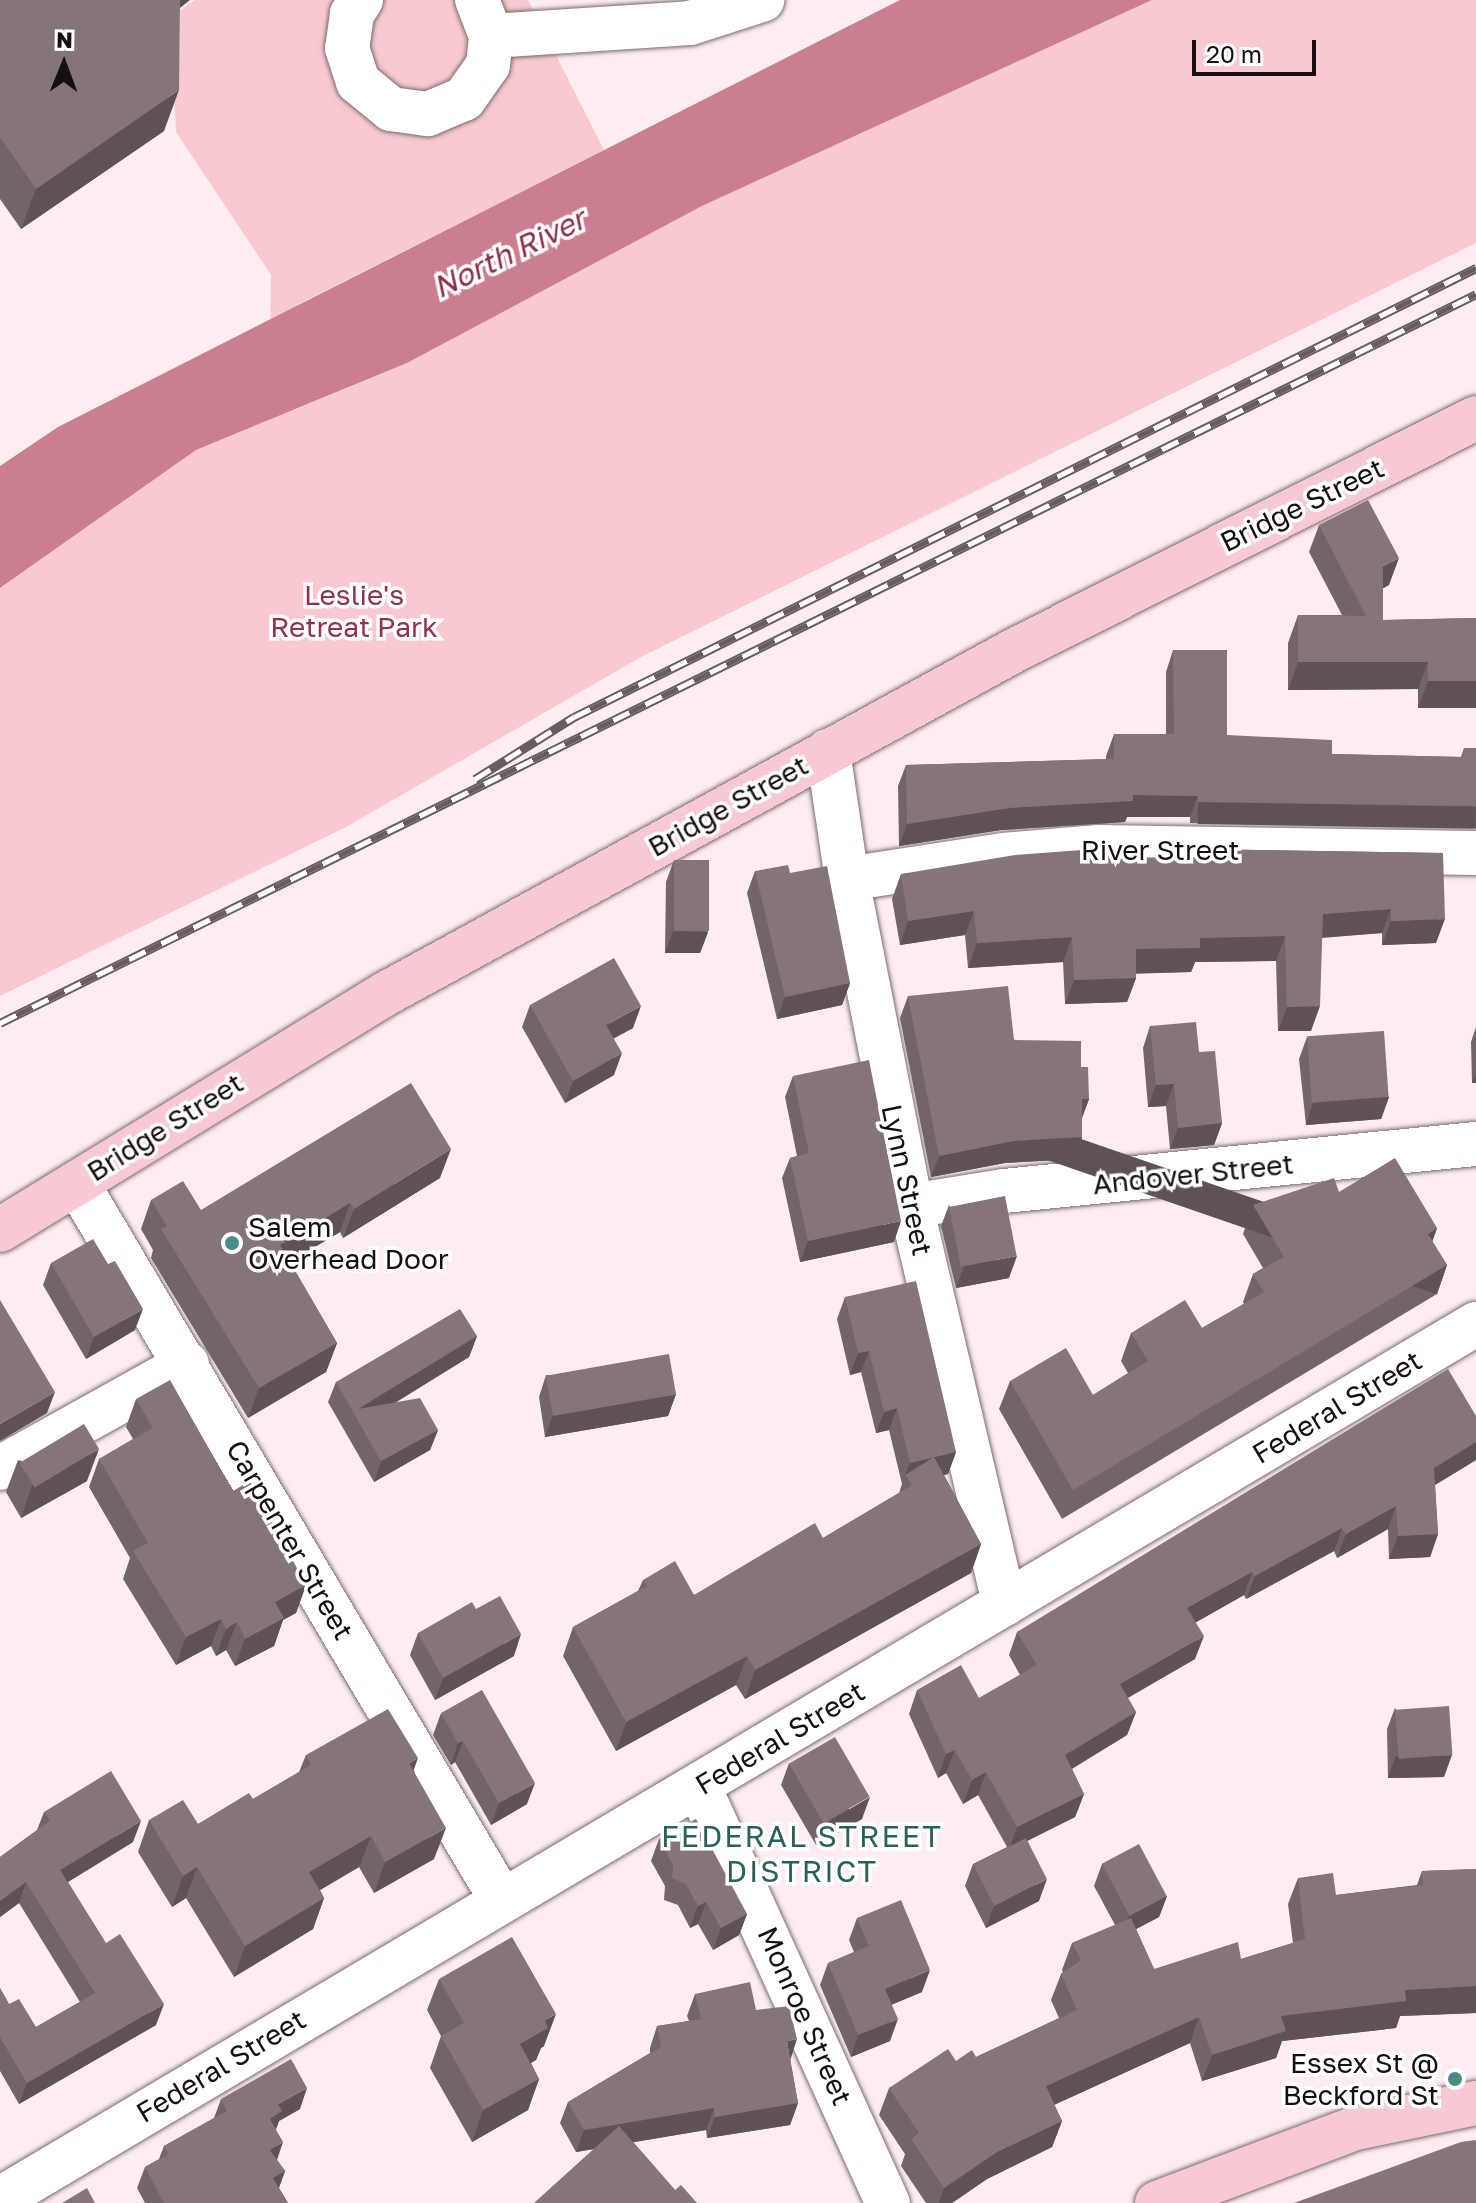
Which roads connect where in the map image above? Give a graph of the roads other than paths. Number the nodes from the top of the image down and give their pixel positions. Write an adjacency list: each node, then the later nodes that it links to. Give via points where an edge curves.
1 (361, 0): 3 (street, via 347,32 349,64 372,97 391,109 428,114 464,99 488,65)
2 (762, 0): 3 (street, via 690,23)
3 (484, 18)
4 (1476, 418): 5 (main road, Bridge Street, via 1121,594)
5 (828, 751): 7 (street, Lynn Street); 9 (main road, Bridge Street, via 317,1033)
6 (1476, 853): 7 (street, River Street, via 1099,847 1003,855)
7 (847, 879): 10 (street, Lynn Street)
8 (1476, 1144): 10 (street, Andover Street, via 1004,1191)
9 (77, 1183): 11 (main road, Bridge Street); 13 (street, Carpenter Street)
10 (911, 1206): 15 (street, Lynn Street)
11 (0, 1230)
12 (1476, 1324): 15 (street, Federal Street)
13 (187, 1364): 14 (street); 17 (street, Carpenter Street)
14 (0, 1468)
15 (1004, 1604): 16 (street, Federal Street)
16 (699, 1787): 17 (street, Federal Street); 20 (street, Monroe Street)
17 (501, 1899): 19 (street, Federal Street)
18 (1476, 2103): 21 (main road, via 1356,2128)
19 (0, 2199)
20 (888, 2203)
21 (1157, 2203)

